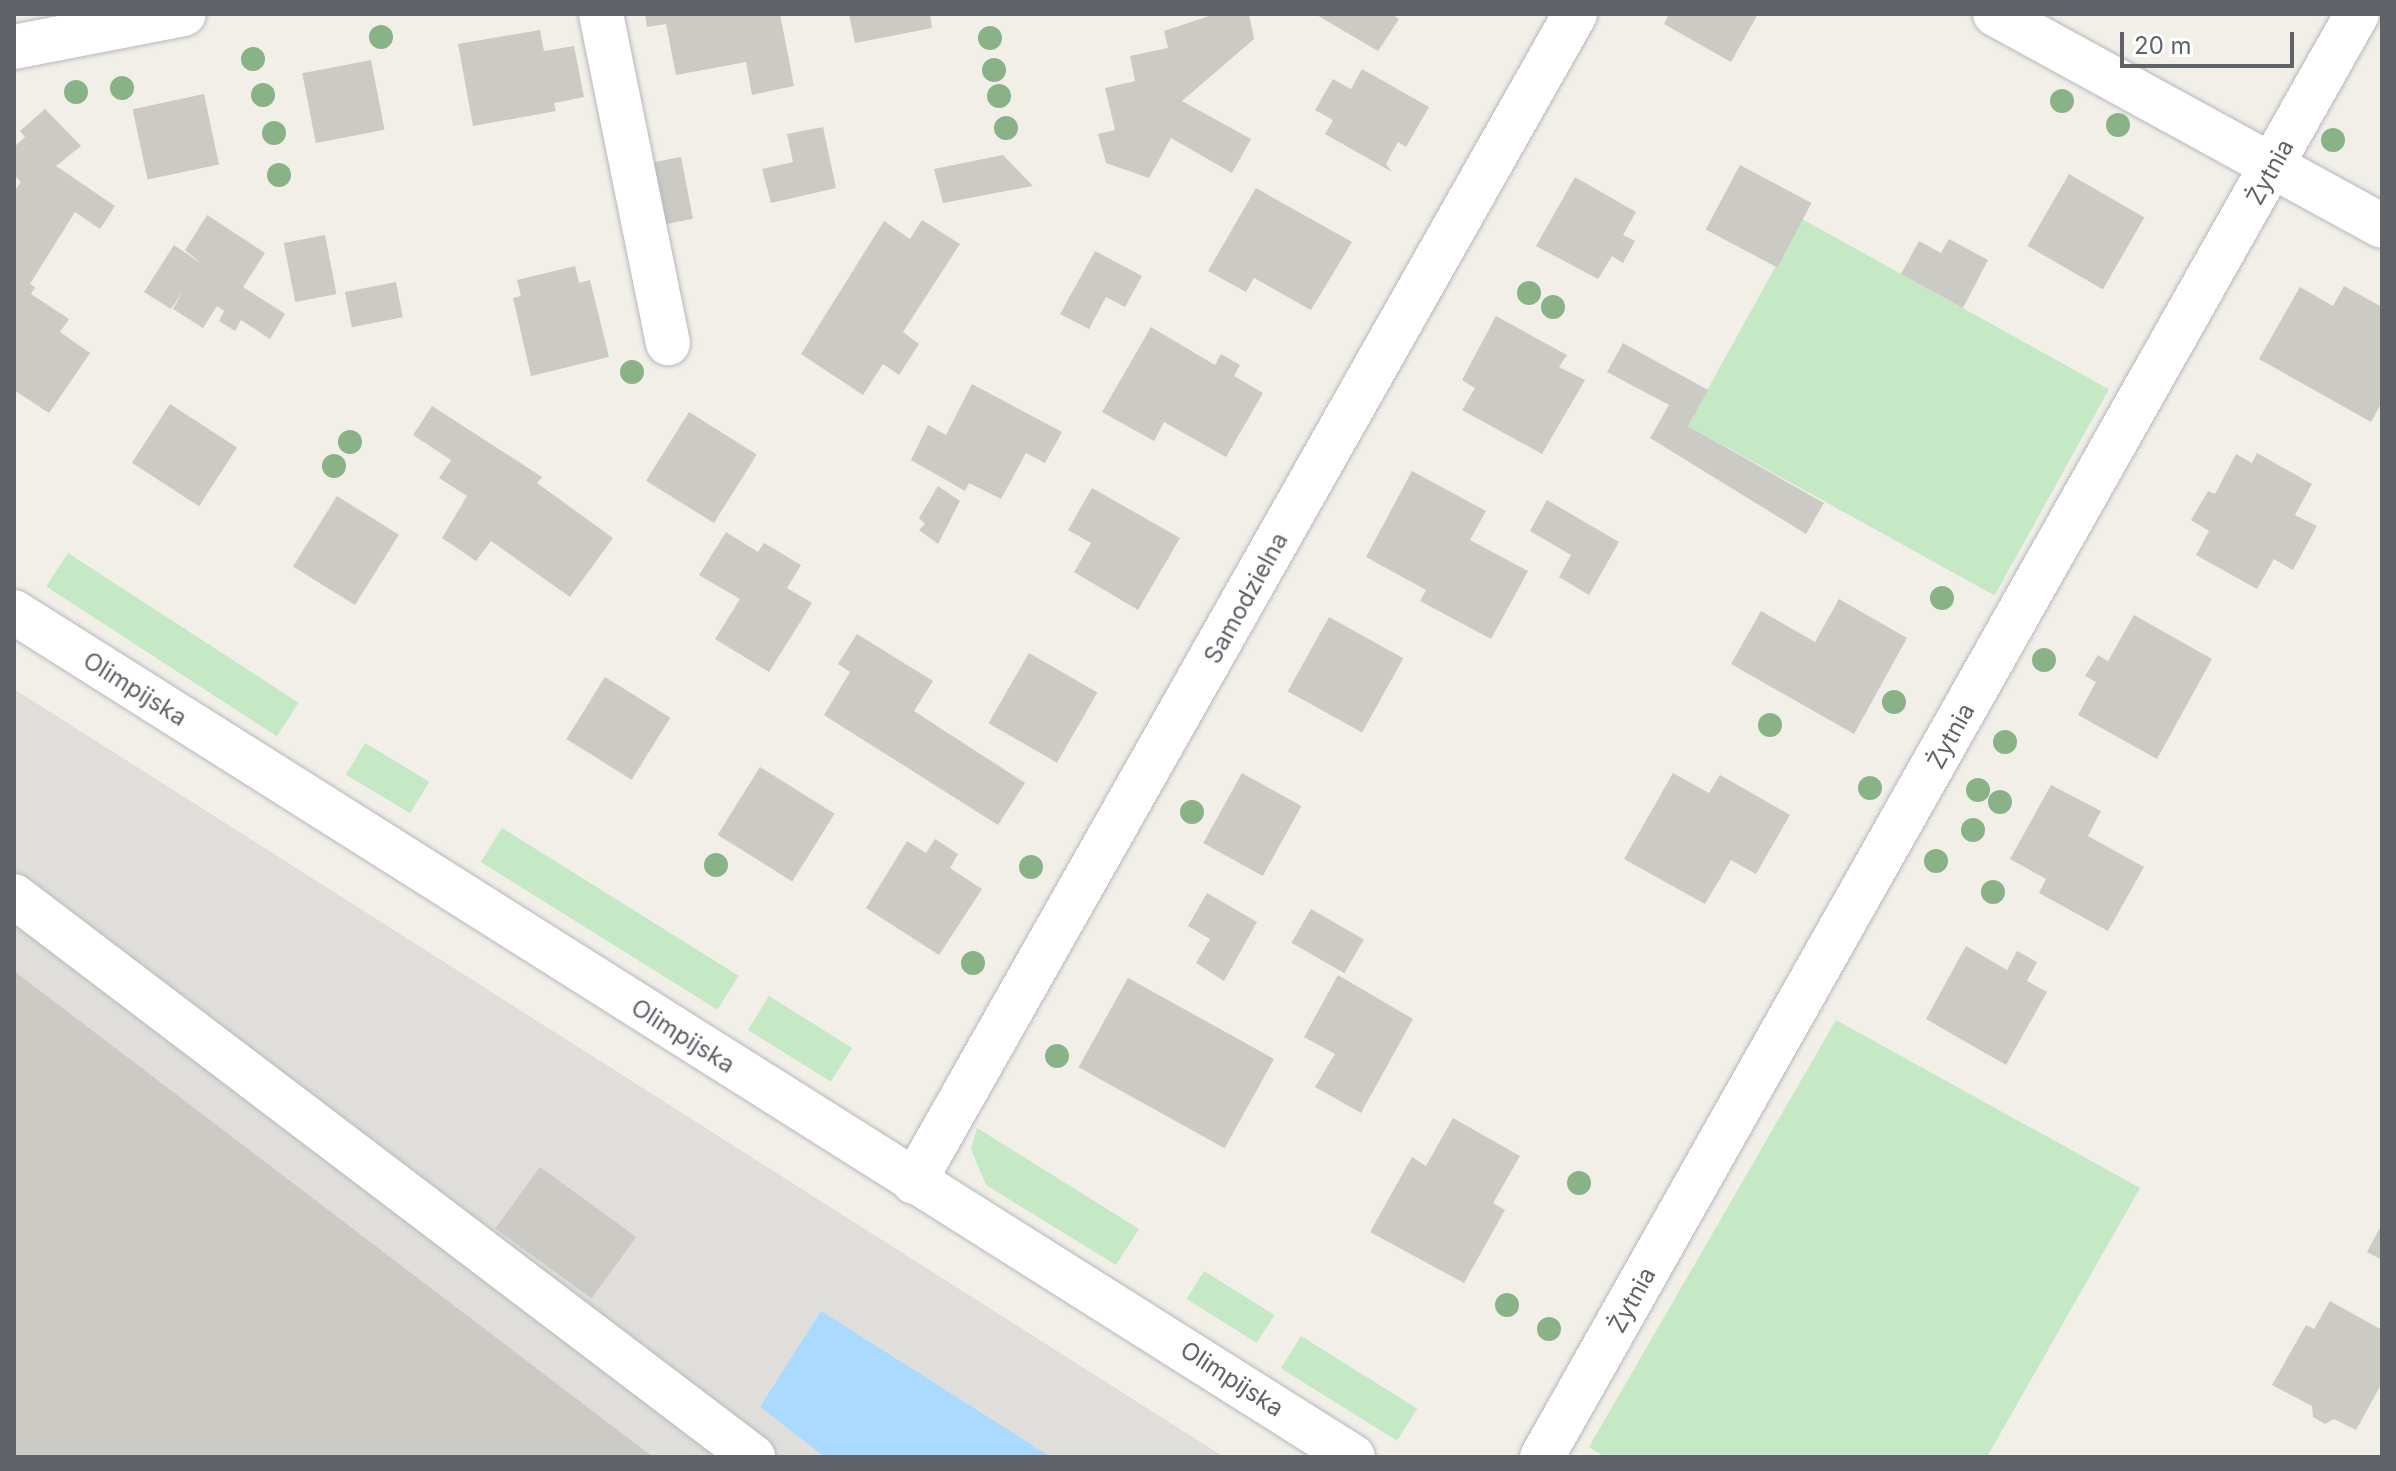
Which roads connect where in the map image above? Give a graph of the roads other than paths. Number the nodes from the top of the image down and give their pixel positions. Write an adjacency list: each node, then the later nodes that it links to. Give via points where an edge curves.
1 (184, 14): 6 (street)
2 (601, 14): 9 (street)
3 (1575, 14): 12 (street, Samodzielna)
4 (1995, 14): 7 (street)
5 (2357, 14): 7 (street, Żytnia)
6 (14, 47)
7 (2273, 166): 8 (street); 15 (street, Żytnia)
8 (2382, 226)
9 (668, 343)
10 (14, 612): 12 (street, Olimpijska)
11 (14, 896): 13 (street)
12 (914, 1182): 14 (street, Olimpijska)
13 (753, 1457)
14 (1353, 1457)
15 (1542, 1457)

